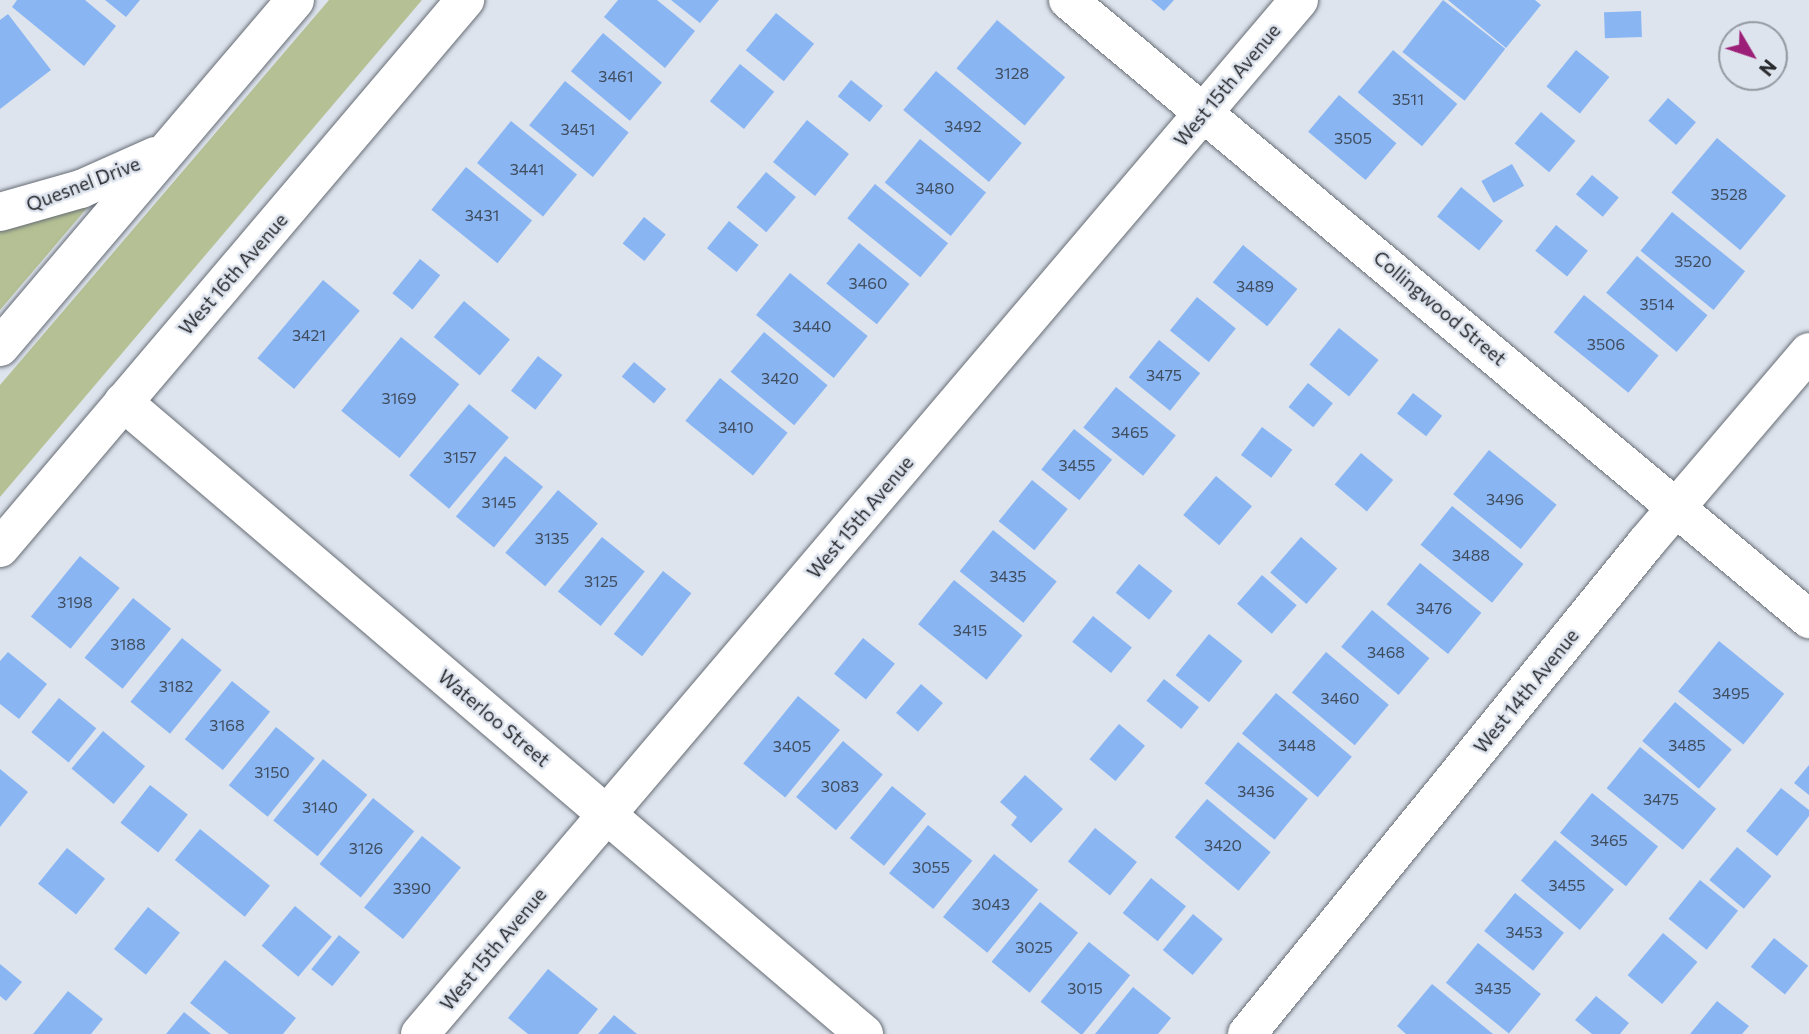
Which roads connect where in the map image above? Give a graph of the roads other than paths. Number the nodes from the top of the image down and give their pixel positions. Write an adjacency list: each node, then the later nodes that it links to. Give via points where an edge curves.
1 (295, 0): 6 (street)
2 (465, 0): 10 (street, West 16th Avenue)
3 (1068, 0): 5 (street, Collingwood Street)
4 (1299, 0): 5 (street, West 15th Avenue)
5 (1203, 113): 11 (street, Collingwood Street); 14 (street, West 15th Avenue)
6 (164, 152): 7 (street, Quesnel Drive, via 81,189); 8 (street)
7 (0, 212)
8 (0, 347)
9 (1809, 352): 11 (street, West 14th Avenue)
10 (123, 402): 12 (street, West 16th Avenue); 14 (street, Waterloo Street)
11 (1677, 507): 13 (street, Collingwood Street); 17 (street, West 14th Avenue)
12 (0, 548)
13 (1809, 619)
14 (608, 814): 15 (street, West 15th Avenue); 16 (street, Waterloo Street)
15 (420, 1034)
16 (864, 1034)
17 (1247, 1034)

